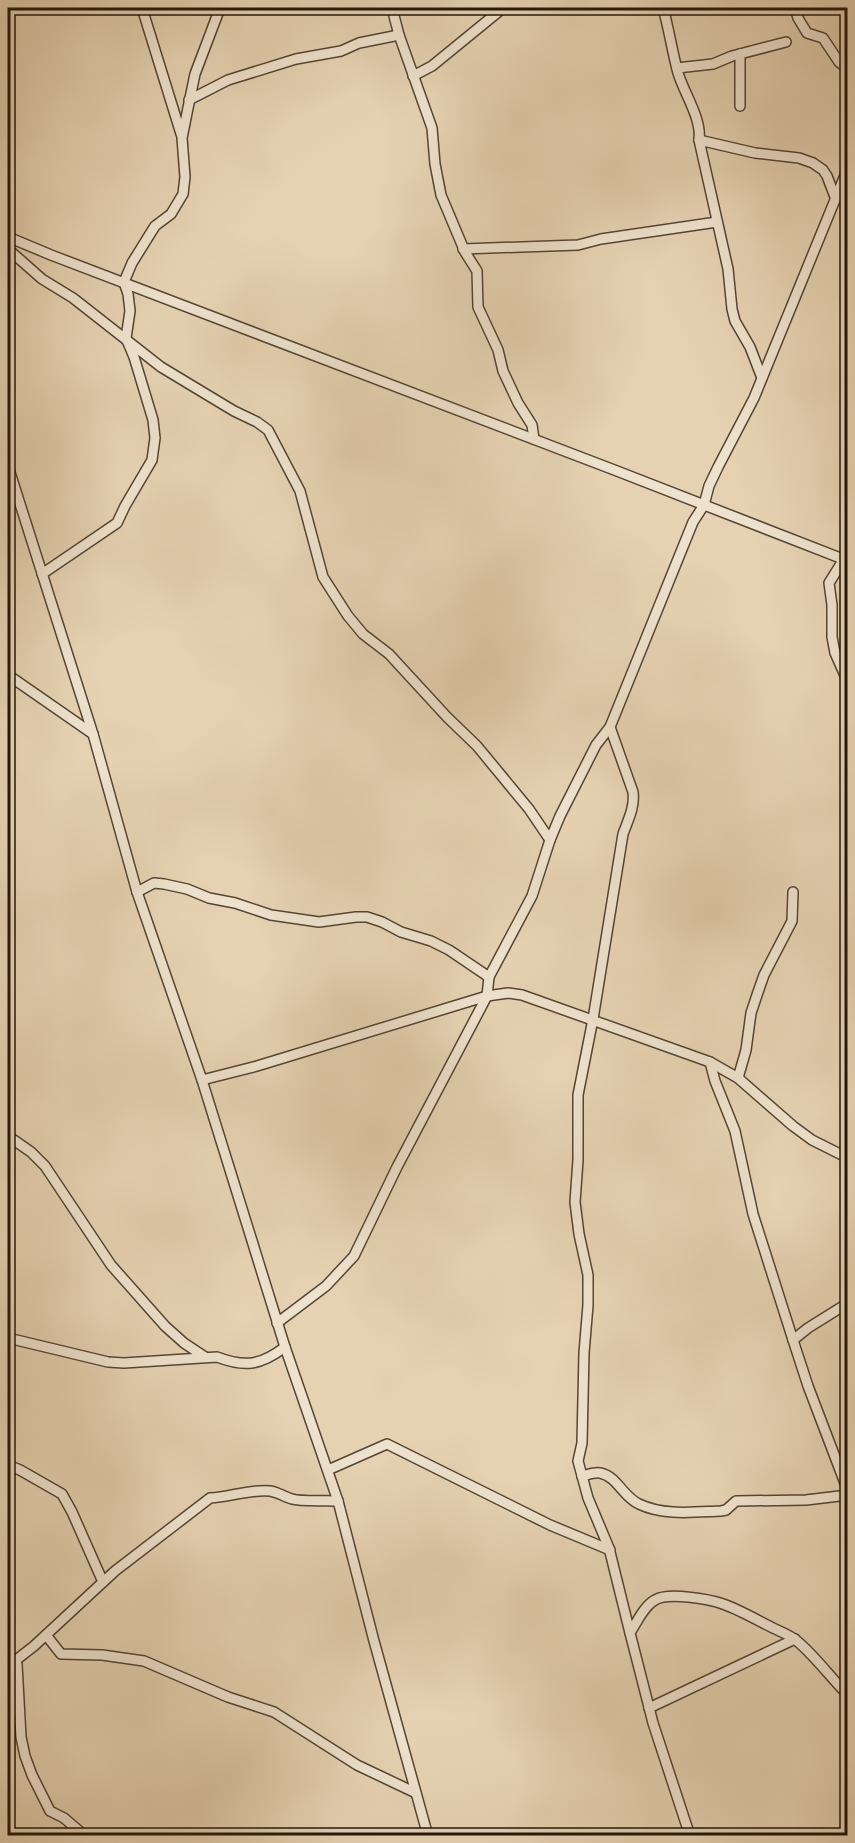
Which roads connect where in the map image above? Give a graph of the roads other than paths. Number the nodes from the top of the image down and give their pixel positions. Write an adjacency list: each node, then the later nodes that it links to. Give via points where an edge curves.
1 (142, 8): 15 (street)
2 (220, 8): 13 (street)
3 (392, 8): 7 (street)
4 (503, 8): 12 (street, via 432,66)
5 (663, 8): 10 (street)
6 (795, 8): 11 (street, via 807,33 823,38)
7 (399, 35): 12 (street); 13 (street, via 296,59 228,80)
8 (786, 42): 9 (street)
9 (740, 54): 10 (street, via 713,64); 14 (street)
10 (677, 68): 16 (street, via 691,102)
11 (848, 69)
12 (413, 76): 22 (street, via 432,128 441,195)
13 (189, 100): 15 (street)
14 (740, 106)
15 (182, 138): 23 (street, via 183,194 171,214 156,226)
16 (699, 141): 18 (street, via 813,163 823,170); 19 (street)
17 (848, 168): 18 (street)
18 (836, 197): 25 (street)
19 (717, 222): 22 (street, via 578,245); 25 (street, via 735,321)
20 (8, 237): 23 (street)
21 (8, 249): 24 (street, via 42,279)
22 (463, 249): 26 (street, via 477,271 478,307 503,371 532,425)
23 (124, 282): 24 (street, via 130,311); 26 (street)
24 (126, 338): 30 (street, via 153,420 152,460 117,523); 35 (street, via 160,367 268,430 300,491 323,577 348,616 477,746)
25 (762, 378): 28 (street)
26 (534, 439): 28 (street)
27 (8, 466): 30 (street)
28 (704, 505): 29 (street); 33 (street, via 689,532)
29 (846, 560): 32 (street, via 829,583 835,653)
30 (42, 574): 34 (street)
31 (8, 675): 34 (street)
32 (848, 682)
33 (610, 727): 35 (street, via 596,745); 40 (street, via 634,800 623,834)
34 (93, 734): 36 (street)
35 (550, 840): 38 (street, via 531,896)
36 (137, 892): 38 (street, via 154,883 164,884 271,915 319,922 367,917 431,941); 43 (street)
37 (793, 892): 42 (street, via 792,921 757,994)
38 (489, 977): 39 (street)
39 (487, 996): 40 (street, via 522,995); 43 (street); 47 (street, via 354,1256 326,1286)
40 (593, 1019): 41 (street); 54 (street, via 578,1095 575,1202 588,1275 582,1443 578,1461)
41 (710, 1062): 42 (street); 49 (street, via 735,1131 753,1214)
42 (738, 1078): 45 (street, via 812,1140)
43 (202, 1080): 47 (street)
44 (8, 1136): 51 (street, via 45,1166 111,1265 165,1326)
45 (848, 1158)
46 (848, 1303): 49 (street)
47 (278, 1323): 50 (street)
48 (8, 1338): 51 (street, via 108,1362)
49 (793, 1340): 55 (street)
50 (285, 1347): 51 (street, via 270,1359 250,1364 218,1356); 53 (street)
51 (204, 1357)
52 (8, 1465): 58 (street, via 62,1494)
53 (328, 1470): 56 (street); 57 (street, via 387,1444 550,1525)
54 (582, 1476): 55 (street, via 599,1472 613,1479 639,1504 663,1512 721,1511 736,1502 806,1500); 57 (street)
55 (848, 1493)
56 (338, 1501): 58 (street, via 291,1499 270,1491 210,1498); 65 (street)
57 (610, 1550): 59 (street)
58 (103, 1582): 60 (street)
59 (630, 1633): 61 (street, via 652,1601 675,1597 722,1604); 64 (street)
60 (46, 1635): 62 (street); 65 (street, via 61,1654 144,1661 274,1712 357,1765)
61 (795, 1639): 63 (street); 64 (street)
62 (9, 1665): 66 (street, via 17,1664 21,1737 32,1775 50,1811)
63 (848, 1695)
64 (649, 1708): 68 (street)
65 (416, 1793): 67 (street)
66 (85, 1836)
67 (428, 1836)
68 (690, 1836)

